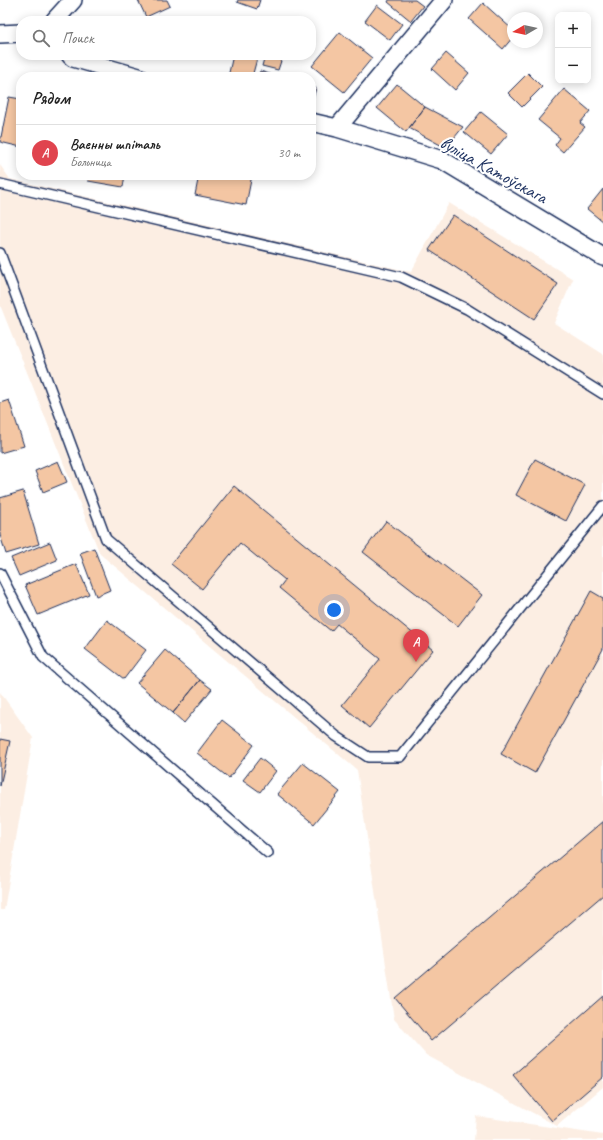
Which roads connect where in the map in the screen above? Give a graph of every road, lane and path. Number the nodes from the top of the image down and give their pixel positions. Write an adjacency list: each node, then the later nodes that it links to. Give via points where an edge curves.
1 (73, 0): 3 (street)
2 (444, 0): 9 (street)
3 (59, 16)
4 (0, 34): 5 (street)
5 (16, 34)
6 (81, 60): 7 (street)
7 (122, 72)
8 (316, 123): 9 (street, вуліца Катоўскага)
9 (337, 128): 12 (street, вуліца Катоўскага, via 442,160)
10 (0, 184): 13 (lane, via 401,277 467,309)
11 (0, 253): 14 (lane, via 106,539 336,736 368,757 400,757)
12 (603, 257)
13 (603, 394)
14 (603, 506)
15 (0, 572): 16 (lane, via 43,657)
16 (268, 853)

